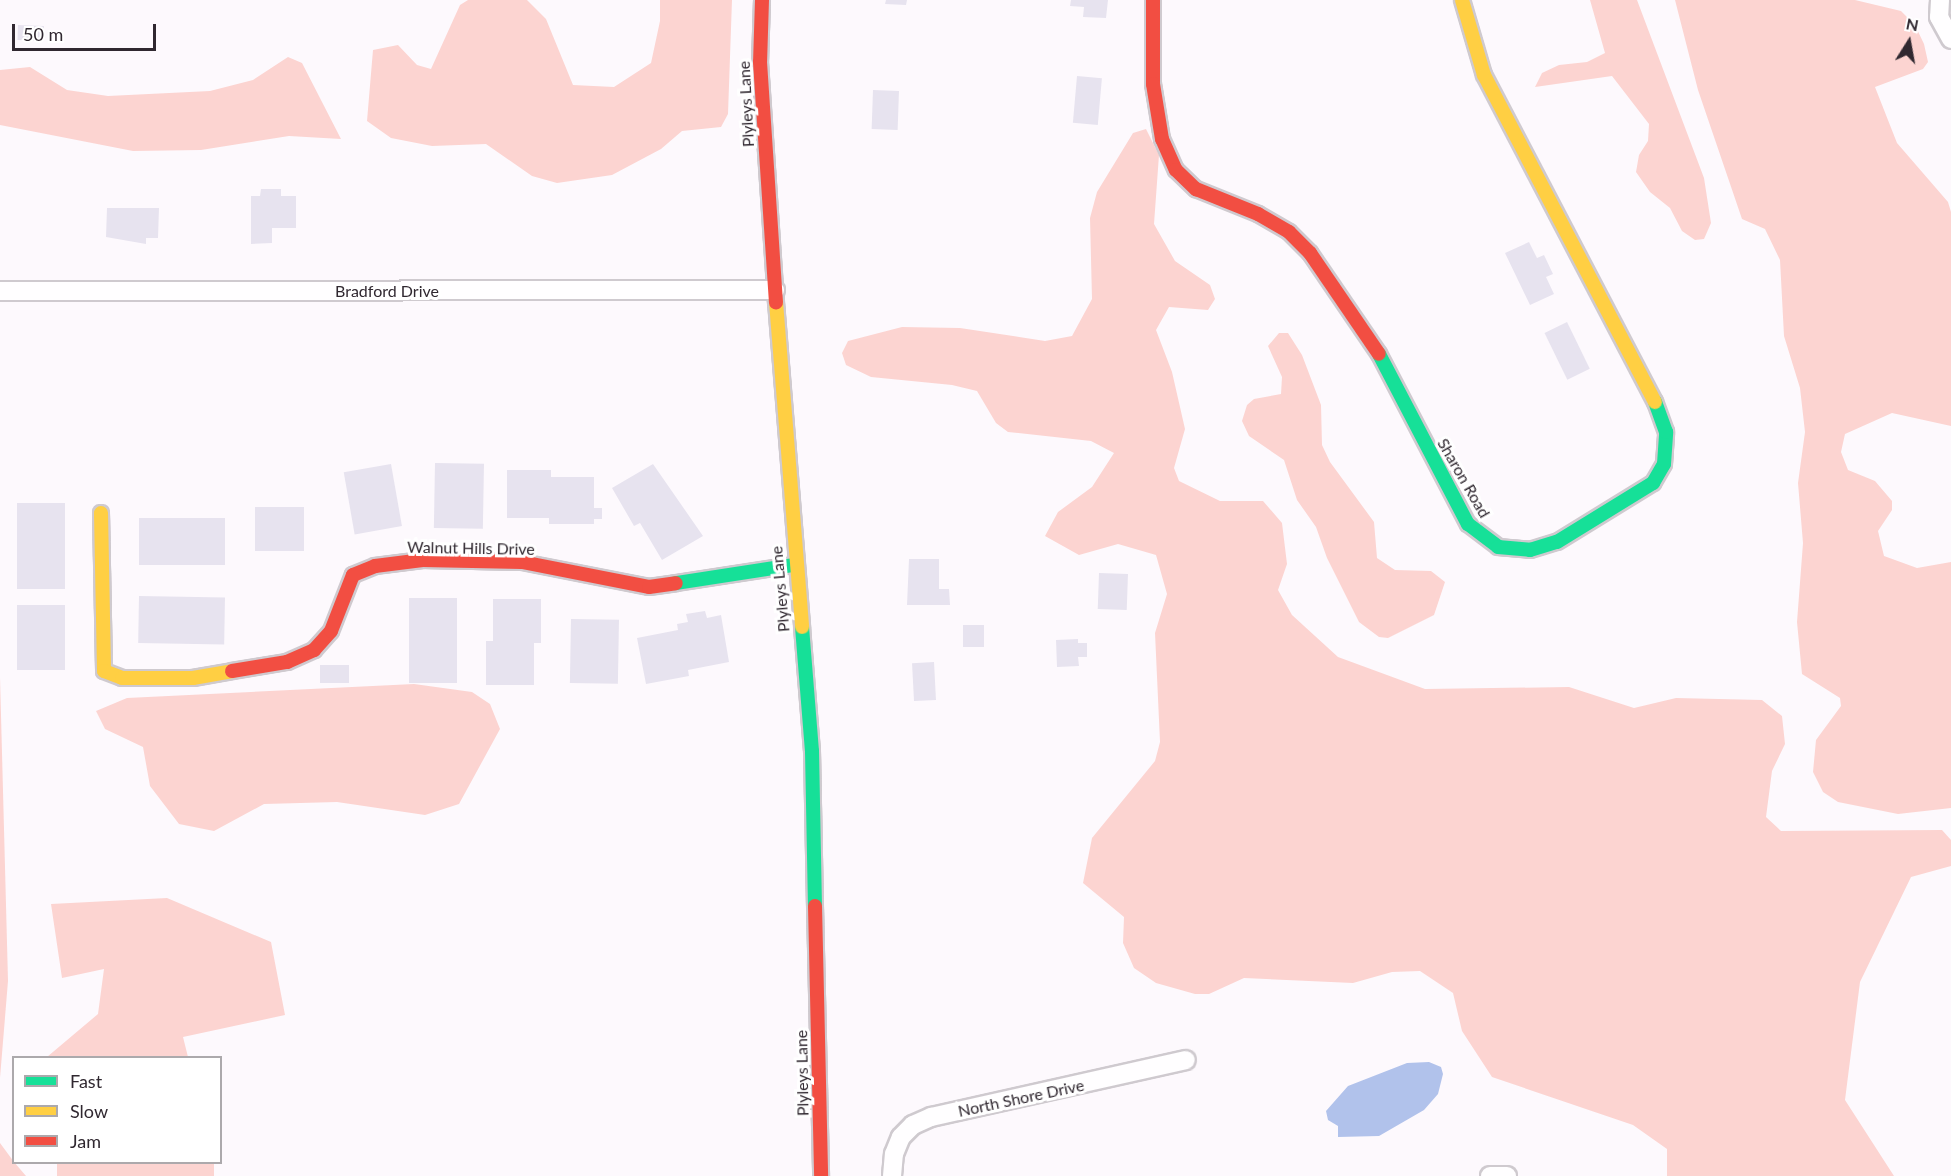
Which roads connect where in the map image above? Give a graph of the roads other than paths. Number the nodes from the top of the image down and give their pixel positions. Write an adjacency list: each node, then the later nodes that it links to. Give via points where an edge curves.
1 (762, 0): 6 (street, Plyleys Lane, via 760,62)
2 (1153, 0): 3 (street, Sharon Road, via 1153,84 1161,139 1176,170 1196,189 1258,214 1289,232 1310,253 1378,353 1468,524 1498,547 1530,550 1557,542 1653,483 1664,464 1666,432 1662,416 1484,75)
3 (1462, 0)
4 (1940, 0): 5 (street, via 1940,17)
5 (1951, 39)
6 (775, 290): 7 (street, Bradford Drive); 9 (street, Plyleys Lane)
7 (0, 291)
8 (101, 513): 9 (street, Walnut Hills Drive, via 101,659 104,671 122,678 193,678 287,662 314,650 331,632 353,575 375,566 423,560 522,562 649,587)
9 (794, 565): 11 (street, Plyleys Lane, via 812,751)
10 (1186, 1060): 12 (street, North Shore Drive, via 931,1117 913,1125 901,1137)
11 (821, 1176)
12 (892, 1176)
13 (1490, 1176): 14 (street)
14 (1507, 1176)

